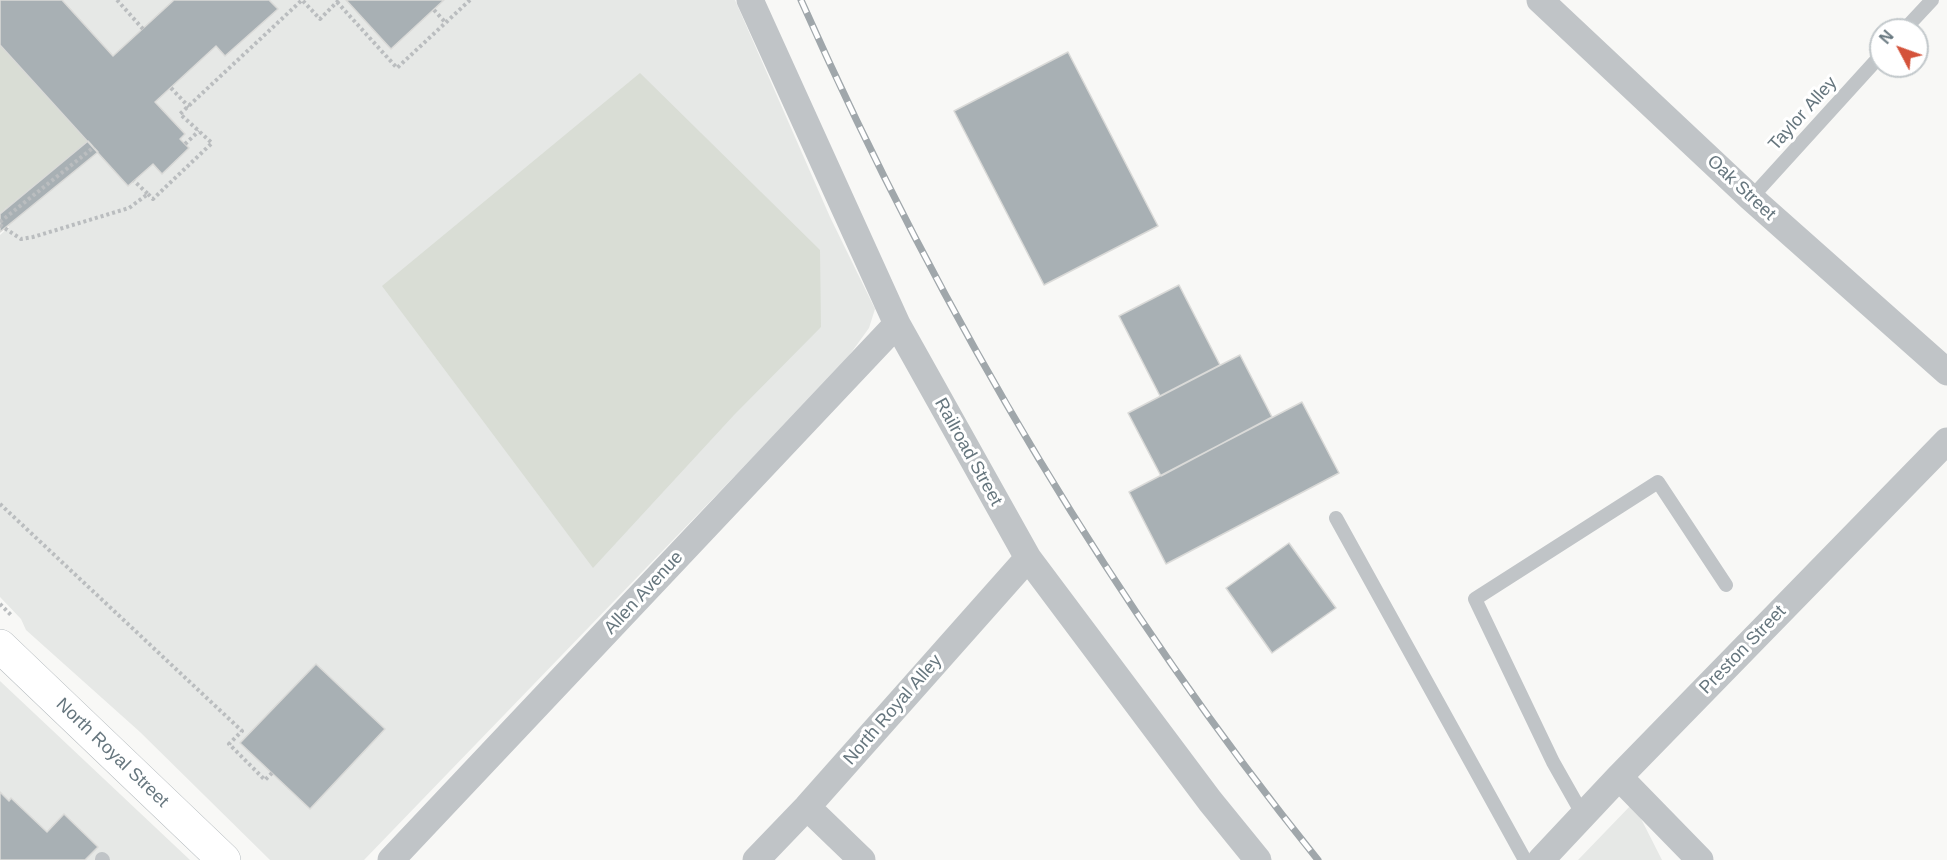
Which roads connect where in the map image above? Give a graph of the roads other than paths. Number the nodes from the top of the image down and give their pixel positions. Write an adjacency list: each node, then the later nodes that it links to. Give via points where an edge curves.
1 (750, 0): 7 (street, Railroad Street)
2 (1540, 0): 6 (street, Oak Street)
3 (1932, 0): 4 (lane)
4 (1915, 18)
5 (1869, 68): 6 (lane, Taylor Alley)
6 (1751, 198): 8 (street, Oak Street)
7 (897, 324): 11 (street, Railroad Street); 18 (street, Allen Avenue)
8 (1947, 372)
9 (1947, 441): 14 (street, Preston Street)
10 (1336, 518): 22 (lane)
11 (1028, 558): 15 (street, North Royal Alley); 21 (street, Railroad Street)
12 (1726, 585): 16 (lane, via 1658,482 1475,599 1553,762)
13 (0, 646): 17 (main road, North Royal Street)
14 (1619, 777): 16 (street, Preston Street); 24 (street)
15 (807, 807): 19 (street, North Royal Alley); 20 (street)
16 (1583, 815): 23 (street, Preston Street)
17 (224, 860)
18 (391, 860)
19 (756, 860)
20 (862, 860)
21 (1258, 860)
22 (1525, 860)
23 (1541, 860)
24 (1700, 860)

